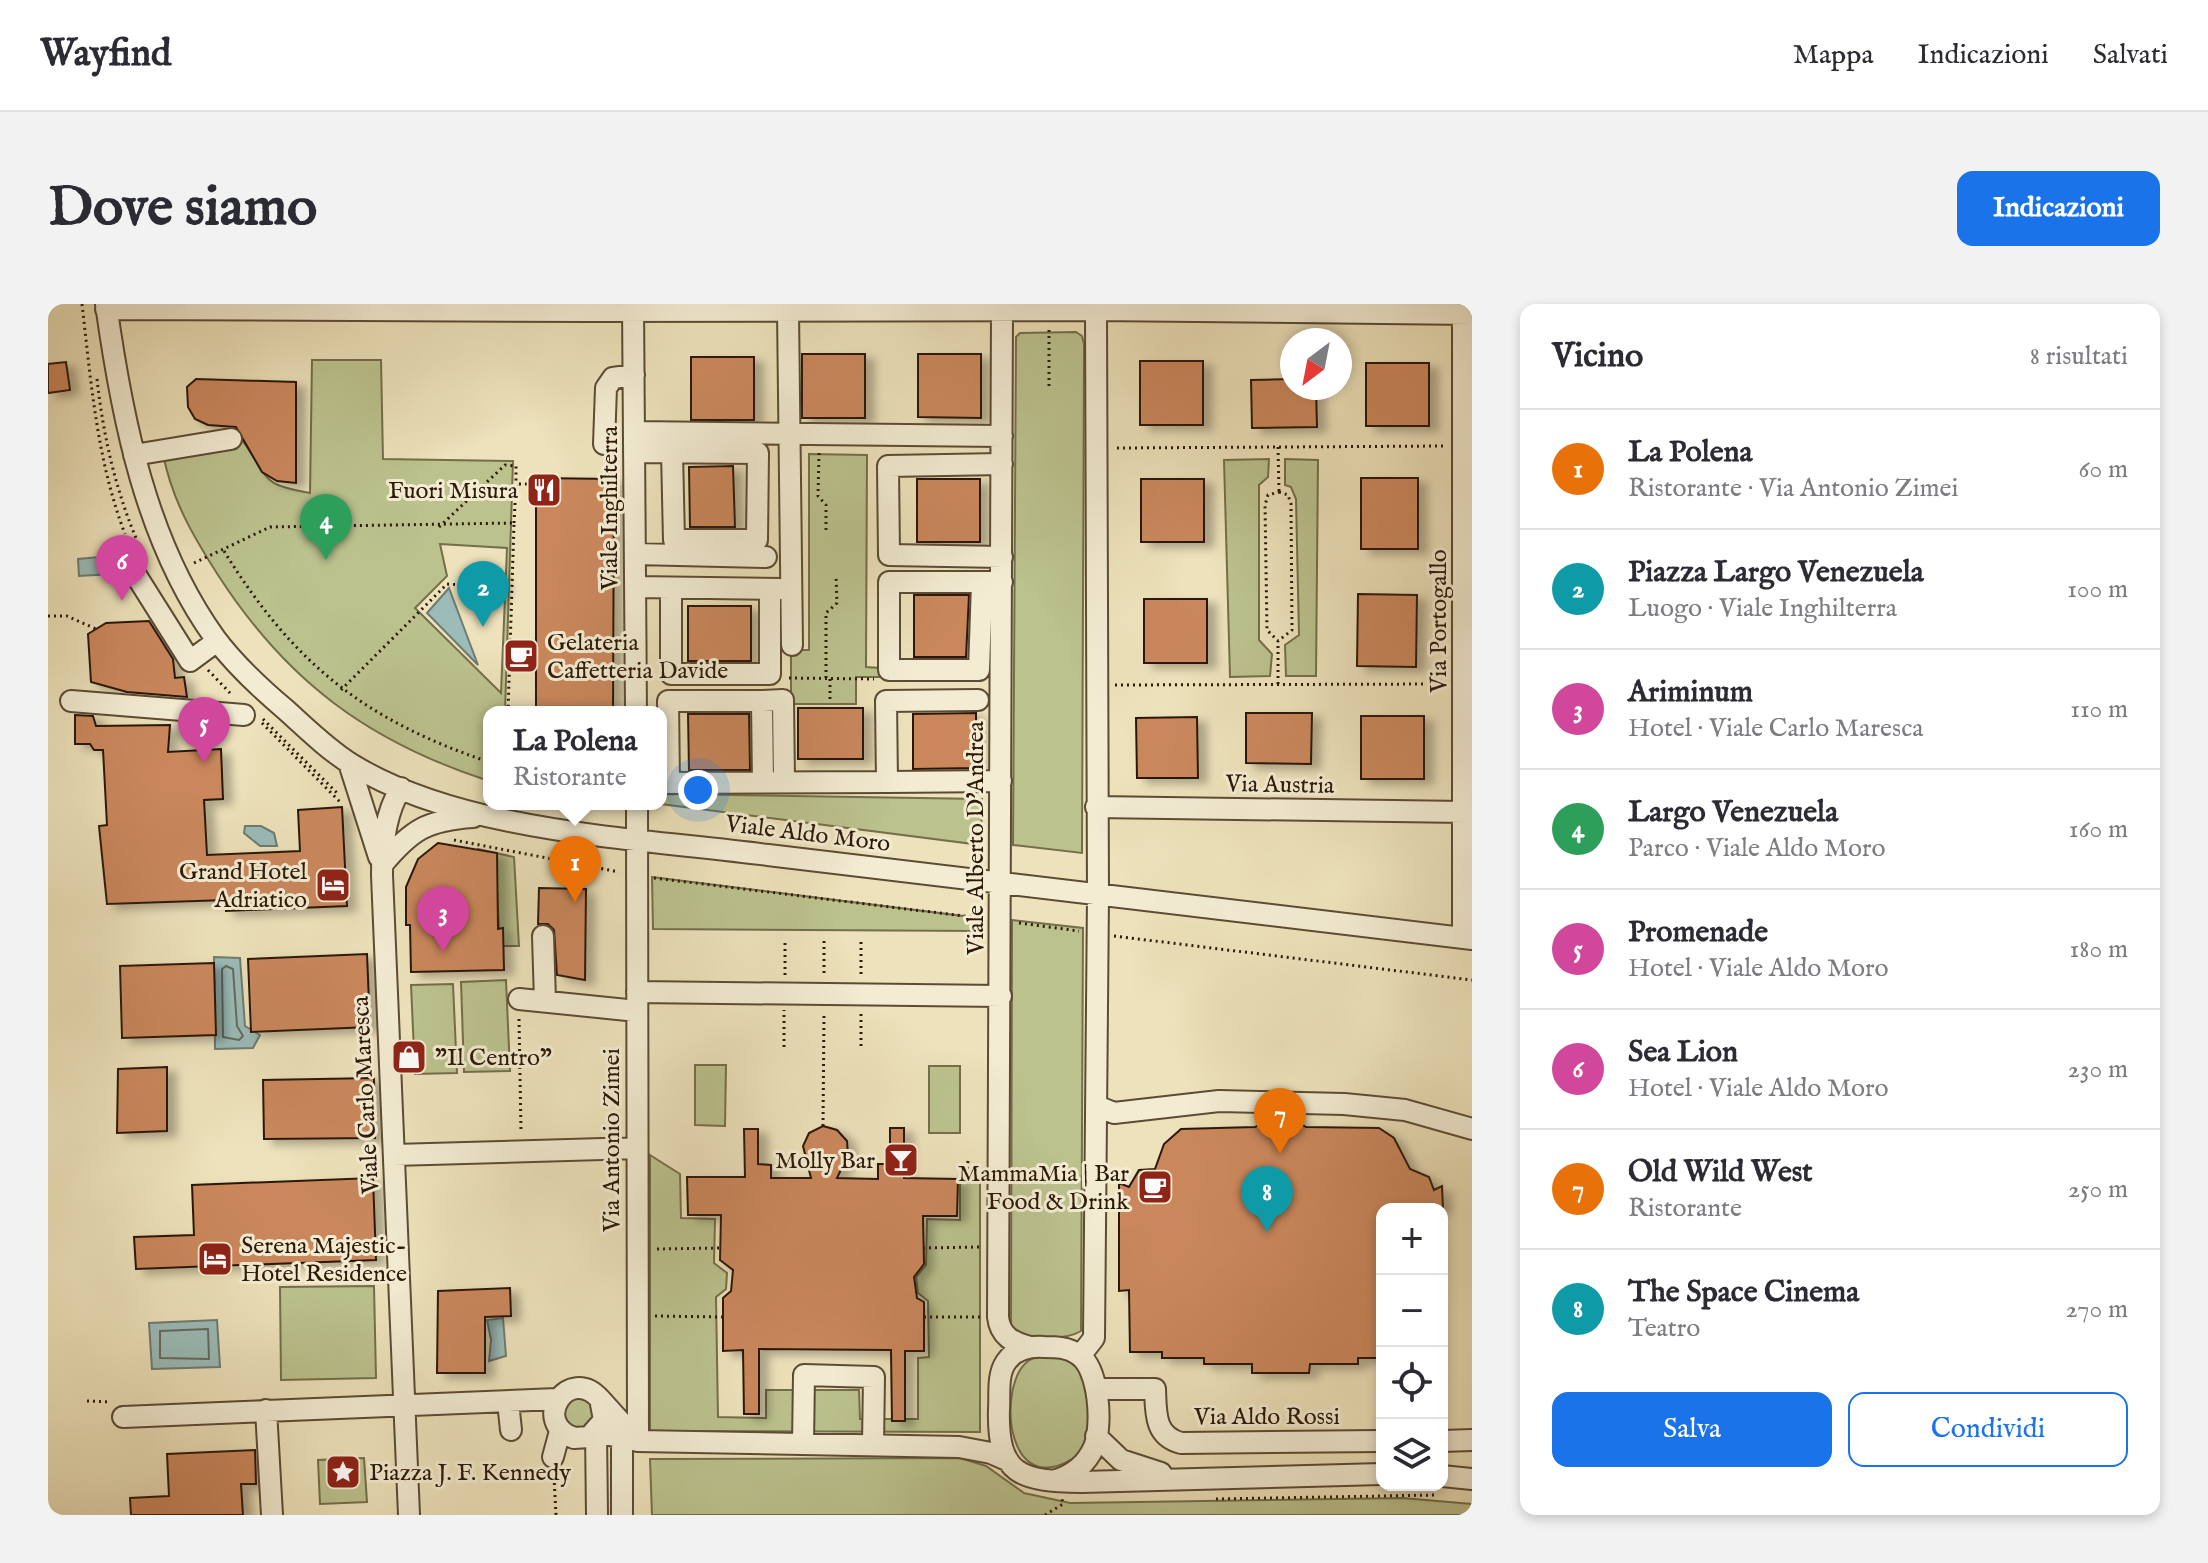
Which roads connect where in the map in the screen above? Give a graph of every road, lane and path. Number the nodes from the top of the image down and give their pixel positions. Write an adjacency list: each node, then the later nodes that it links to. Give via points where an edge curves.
1 (106, 307): 3 (street); 23 (street, Viale Aldo Moro)
2 (591, 307): 4 (street); 5 (street)
3 (345, 308): 4 (street)
4 (477, 308)
5 (633, 308): 7 (street); 11 (street, Viale Inghilterra)
6 (1096, 310): 8 (street); 9 (street); 75 (street)
7 (788, 311): 8 (street); 13 (street)
8 (1002, 311): 15 (street, Viale Alberto D'Andrea)
9 (1466, 311): 39 (street, Via Portogallo)
10 (1049, 330): 12 (path)
11 (634, 375): 17 (street, Viale Inghilterra); 18 (street, via 613,378 606,388)
12 (1049, 390)
13 (790, 434): 14 (street); 17 (street); 45 (street)
14 (819, 434): 15 (street); 30 (path, via 818,496 826,505)
15 (1002, 436): 24 (street, Viale Alberto D'Andrea)
16 (231, 439): 23 (street)
17 (634, 442): 22 (street); 33 (street, Viale Inghilterra)
18 (604, 444)
19 (1446, 446): 20 (path)
20 (1278, 447): 21 (path); 27 (path)
21 (1113, 448)
22 (672, 452): 22 (street, via 758,453 757,540 674,540)
23 (134, 455): 37 (street, Viale Aldo Moro)
24 (1002, 464): 34 (street, via 888,466); 36 (street, Viale Alberto D'Andrea)
25 (516, 484): 26 (path); 28 (path); 29 (path, via 516,466 505,465)
26 (536, 484)
27 (1279, 492): 50 (path, via 1268,495 1265,505 1267,630); 50 (path, via 1288,495 1291,504 1292,630)
28 (514, 523): 29 (path); 43 (path)
29 (439, 527): 31 (path, via 270,527)
30 (826, 534)
31 (223, 549): 37 (path); 59 (path, via 290,641)
32 (122, 553): 49 (street, via 190,661)
33 (635, 554): 35 (street); 42 (street, Viale Inghilterra)
34 (889, 555): 36 (street); 40 (street)
35 (766, 557)
36 (1002, 557): 41 (street, Viale Alberto D'Andrea)
37 (176, 571): 49 (street, Viale Aldo Moro)
38 (836, 575): 54 (path, via 837,603 826,613)
39 (1468, 577): 52 (street, Via Portogallo)
40 (889, 582): 41 (street); 41 (street, via 889,670 979,670)
41 (992, 582): 69 (street, Viale Alberto D'Andrea)
42 (635, 587): 44 (street); 65 (street, Viale Inghilterra)
43 (512, 588): 59 (path, via 447,584); 64 (path)
44 (671, 588): 46 (street); 46 (street, via 671,674 770,674)
45 (793, 589): 46 (street); 51 (street)
46 (770, 590)
47 (48, 616): 48 (path, via 67,616)
48 (96, 629)
49 (217, 641): 60 (street, Viale Aldo Moro)
50 (1278, 641): 56 (path)
51 (792, 645)
52 (1468, 668): 70 (street, Via Portogallo)
53 (778, 678): 54 (path)
54 (828, 678): 55 (path); 63 (path)
55 (875, 679)
56 (1278, 684): 57 (path); 58 (path)
57 (1447, 684)
58 (1112, 685)
59 (341, 690): 67 (path, via 415,734)
60 (266, 693): 62 (street, via 241,718); 68 (street, Viale Aldo Moro)
61 (978, 700): 72 (street, via 886,701)
62 (71, 701)
63 (830, 702)
64 (508, 706)
65 (636, 706)
66 (667, 728): 71 (street, via 668,701 783,700)
67 (483, 760)
68 (349, 763): 74 (street, Viale Aldo Moro); 81 (street, Viale Carlo Maresca)
69 (1001, 781): 72 (street); 84 (street, Viale Alberto D'Andrea)
70 (1468, 781): 77 (street, Via Portogallo)
71 (773, 782): 72 (street); 73 (street)
72 (887, 782)
73 (667, 783)
74 (401, 788): 78 (street, Viale Aldo Moro); 81 (street, Viale Carlo Maresca, via 392,802)
75 (1096, 807): 77 (street, Via Austria); 85 (street)
76 (637, 810): 80 (street)
77 (1464, 812): 91 (street, Via Portogallo)
78 (483, 817): 80 (street, Viale Aldo Moro); 81 (street, via 423,827 406,836)
79 (442, 837): 82 (path)
80 (637, 838): 84 (street, Viale Aldo Moro); 97 (street, Via Antonio Zimei)
81 (382, 865): 103 (street, Viale Carlo Maresca)
82 (616, 871)
83 (653, 878): 86 (path)
84 (1001, 884): 85 (street, Viale Aldo Moro); 95 (street, Viale Alberto D'Andrea)
85 (1098, 896): 91 (street, Viale Aldo Moro); 98 (street)
86 (986, 919)
87 (1017, 923): 88 (path)
88 (1080, 931)
89 (1112, 935): 93 (path)
90 (543, 936): 96 (street)
91 (1467, 938)
92 (824, 941): 94 (path)
93 (1472, 980)
94 (824, 994): 95 (street); 97 (street); 99 (path)
95 (1001, 996): 108 (street, Viale Alberto D'Andrea)
96 (534, 1000): 97 (street); 102 (path)
97 (637, 1002): 101 (street, Via Antonio Zimei)
98 (1097, 1106): 100 (street, via 1114,1113 1219,1101 1344,1104 1405,1110); 117 (street, via 1094,1338)
99 (823, 1126)
100 (1472, 1129)
101 (637, 1148): 102 (street); 111 (street, Via Antonio Zimei)
102 (519, 1151): 103 (street)
103 (394, 1155): 122 (street, Viale Carlo Maresca)
104 (968, 1161): 107 (path, via 967,1172)
105 (904, 1162): 106 (path)
106 (917, 1162)
107 (988, 1173)
108 (1000, 1247): 110 (path); 115 (street, Viale Alberto D'Andrea)
109 (721, 1248): 111 (path)
110 (923, 1248)
111 (637, 1250): 112 (street, Via Antonio Zimei)
112 (638, 1316): 113 (path); 130 (street, Via Antonio Zimei)
113 (723, 1317)
114 (924, 1317): 115 (path)
115 (998, 1317): 116 (street, via 1007,1337)
116 (1030, 1347): 117 (street, via 1063,1348); 125 (street, via 1012,1355 1002,1369)
117 (1080, 1356): 118 (street)
118 (1097, 1389): 129 (street); 132 (street, Via Aldo Rossi, via 1155,1389 1160,1428 1181,1443)
119 (557, 1399): 120 (street, via 579,1387); 121 (street); 126 (street, via 553,1411)
120 (600, 1399): 128 (street, via 605,1413); 130 (street)
121 (508, 1402): 122 (street); 126 (street, via 532,1409); 127 (street)
122 (404, 1403): 123 (street); 145 (street, Viale Carlo Maresca)
123 (266, 1410): 124 (street); 144 (street)
124 (123, 1417)
125 (999, 1427): 136 (street); 138 (street)
126 (558, 1428): 128 (street, via 574,1438); 137 (street)
127 (511, 1430)
128 (596, 1432): 130 (street); 147 (street)
129 (1096, 1436): 140 (street, via 1121,1460); 143 (street, via 1091,1452)
130 (630, 1439): 134 (street); 148 (street, Via Antonio Zimei)
131 (1472, 1440): 133 (street)
132 (1376, 1441)
133 (1448, 1441)
134 (803, 1444): 135 (street); 135 (street, via 804,1375 874,1377)
135 (873, 1445): 136 (street)
136 (959, 1447): 138 (street)
137 (553, 1457): 146 (path)
138 (1007, 1460): 143 (street, via 1027,1476)
139 (1376, 1474): 140 (street)
140 (1180, 1477): 143 (street)
141 (1448, 1477): 142 (street)
142 (1472, 1479)
143 (1058, 1488): 149 (path, via 1063,1504)
144 (272, 1515)
145 (409, 1515)
146 (556, 1515)
147 (597, 1515)
148 (622, 1515)
149 (1045, 1515)

